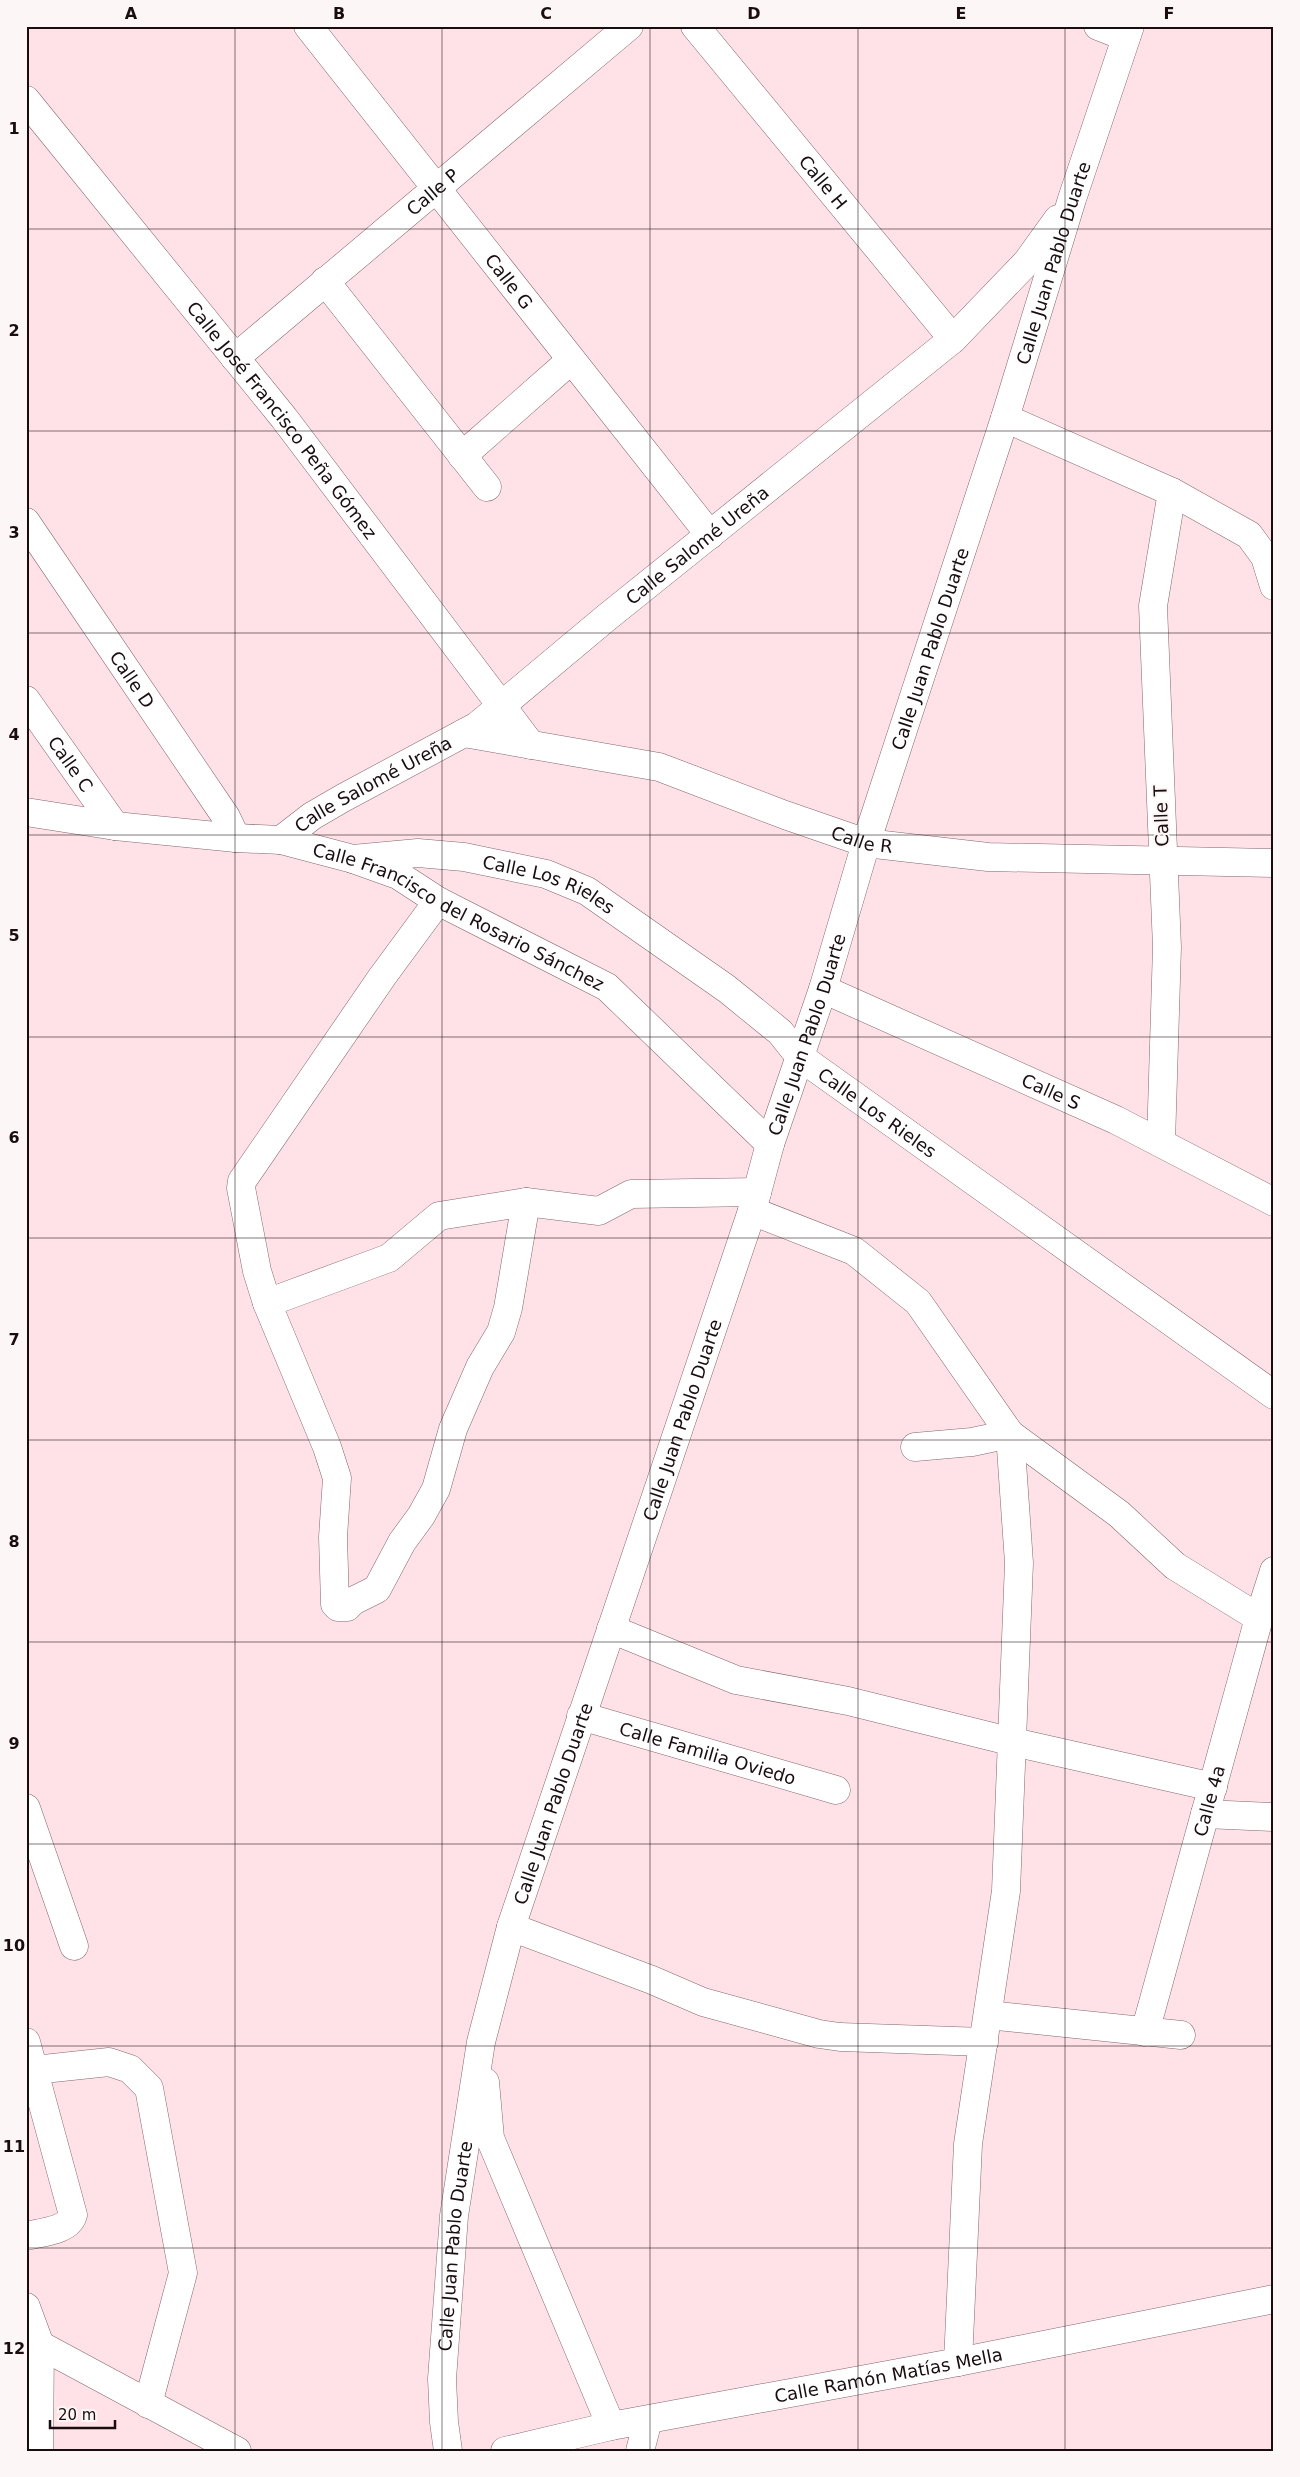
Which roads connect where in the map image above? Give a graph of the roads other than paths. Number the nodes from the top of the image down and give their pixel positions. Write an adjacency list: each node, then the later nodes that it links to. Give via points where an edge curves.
1 (308, 26): 7 (street, Calle G)
2 (628, 26): 7 (street, Calle P)
3 (695, 26): 10 (street, Calle H)
4 (1098, 26): 5 (street)
5 (1128, 32): 8 (street, Calle Juan Pablo Duarte)
6 (26, 100): 11 (street, Calle José Francisco Peña Gómez)
7 (435, 187): 9 (street, Calle P); 12 (street, Calle G)
8 (1072, 199): 10 (street, Calle Salomé Ureña, via 1027,262); 13 (street, Calle Juan Pablo Duarte)
9 (325, 281): 11 (street, Calle P); 14 (street)
10 (952, 339): 18 (street, Calle Salomé Ureña)
11 (235, 358): 21 (street, Calle José Francisco Peña Gómez)
12 (571, 360): 14 (street); 18 (street, Calle G)
13 (1005, 418): 16 (street); 28 (street, Calle Juan Pablo Duarte)
14 (462, 456): 15 (street)
15 (487, 487)
16 (1172, 492): 19 (street, via 1249,535 1265,557); 30 (street, Calle T, via 1153,606)
17 (26, 522): 26 (street, Calle D, via 226,817)
18 (710, 535): 21 (street, Calle Salomé Ureña)
19 (1274, 586)
20 (26, 700): 25 (street, Calle C)
21 (502, 706): 22 (street, Calle Salomé Ureña); 23 (street, Calle José Francisco Peña Gómez)
22 (464, 734): 23 (street, Calle R); 27 (street, Calle Salomé Ureña, via 343,798)
23 (531, 746): 28 (street, Calle R, via 659,767)
24 (26, 812): 25 (street, Calle Francisco del Rosario Sánchez)
25 (115, 826): 26 (street, Calle Francisco del Rosario Sánchez)
26 (236, 838): 27 (street, Calle Francisco del Rosario Sánchez)
27 (281, 840): 29 (street, Calle Francisco del Rosario Sánchez)
28 (866, 843): 30 (street, Calle R, via 988,857); 33 (street, Calle Juan Pablo Duarte)
29 (353, 859): 32 (street, Calle Francisco del Rosario Sánchez, via 398,876); 34 (street, Calle Los Rieles, via 418,853 464,857 546,874 586,891 727,989 780,1032)
30 (1163, 860): 31 (street, Calle R); 35 (street, Calle T, via 1167,947)
31 (1274, 863)
32 (438, 901): 36 (street, Calle Francisco del Rosario Sánchez, via 607,987); 40 (street, via 242,1181 242,1198)
33 (823, 989): 34 (street, Calle Juan Pablo Duarte); 35 (street, Calle S)
34 (800, 1057): 36 (street, Calle Juan Pablo Duarte); 41 (street, Calle Los Rieles)
35 (1161, 1142): 39 (street, Calle S)
36 (770, 1144): 37 (street, Calle Juan Pablo Duarte)
37 (754, 1201): 38 (street, via 631,1194 599,1211); 42 (street, via 854,1251 918,1302); 46 (street, Calle Juan Pablo Duarte)
38 (526, 1202): 40 (street, via 439,1216 389,1258); 40 (street, via 501,1332 480,1367 455,1422 436,1489 377,1589 347,1607 335,1604 333,1537 337,1478)
39 (1274, 1202)
40 (267, 1303)
41 (1274, 1395)
42 (1010, 1434): 43 (street, via 972,1442); 45 (street, via 1119,1514 1175,1566); 48 (street, via 1019,1563)
43 (915, 1447)
44 (1274, 1571): 45 (street, Calle 4a)
45 (1258, 1618): 49 (street, Calle 4a)
46 (610, 1629): 47 (street, Calle Juan Pablo Duarte); 48 (street, via 736,1680 848,1702)
47 (581, 1716): 50 (street, Calle Familia Oviedo); 54 (street, Calle Juan Pablo Duarte)
48 (1013, 1742): 49 (street); 56 (street, via 1006,1892)
49 (1212, 1787): 52 (street, Calle 4a)
50 (836, 1790)
51 (26, 1808): 55 (street)
52 (1205, 1814): 53 (street); 57 (street, Calle 4a)
53 (1272, 1822)
54 (511, 1927): 60 (street, Calle Juan Pablo Duarte); 61 (street, via 703,2002 819,2034)
55 (74, 1946)
56 (988, 2015): 57 (street); 61 (street)
57 (1145, 2032): 58 (street)
58 (1181, 2035)
59 (26, 2042): 62 (street)
60 (481, 2042): 70 (street, Calle Juan Pablo Duarte, via 490,2138); 73 (street, Calle Juan Pablo Duarte, via 454,2216 442,2379)
61 (984, 2042): 67 (street, via 968,2144)
62 (34, 2070): 63 (street, via 74,2215 64,2226); 68 (street, via 109,2062 130,2069 149,2088 184,2273)
63 (26, 2236)
64 (1274, 2299): 67 (street, Calle Ramón Matías Mella)
65 (26, 2307): 66 (street)
66 (40, 2345): 68 (street); 71 (street)
67 (958, 2362): 69 (street, Calle Ramón Matías Mella)
68 (148, 2404): 72 (street)
69 (648, 2420): 70 (street, Calle Ramón Matías Mella); 75 (street)
70 (611, 2426): 74 (street, Calle Ramón Matías Mella)
71 (39, 2451)
72 (237, 2451)
73 (448, 2451)
74 (505, 2451)
75 (640, 2451)

